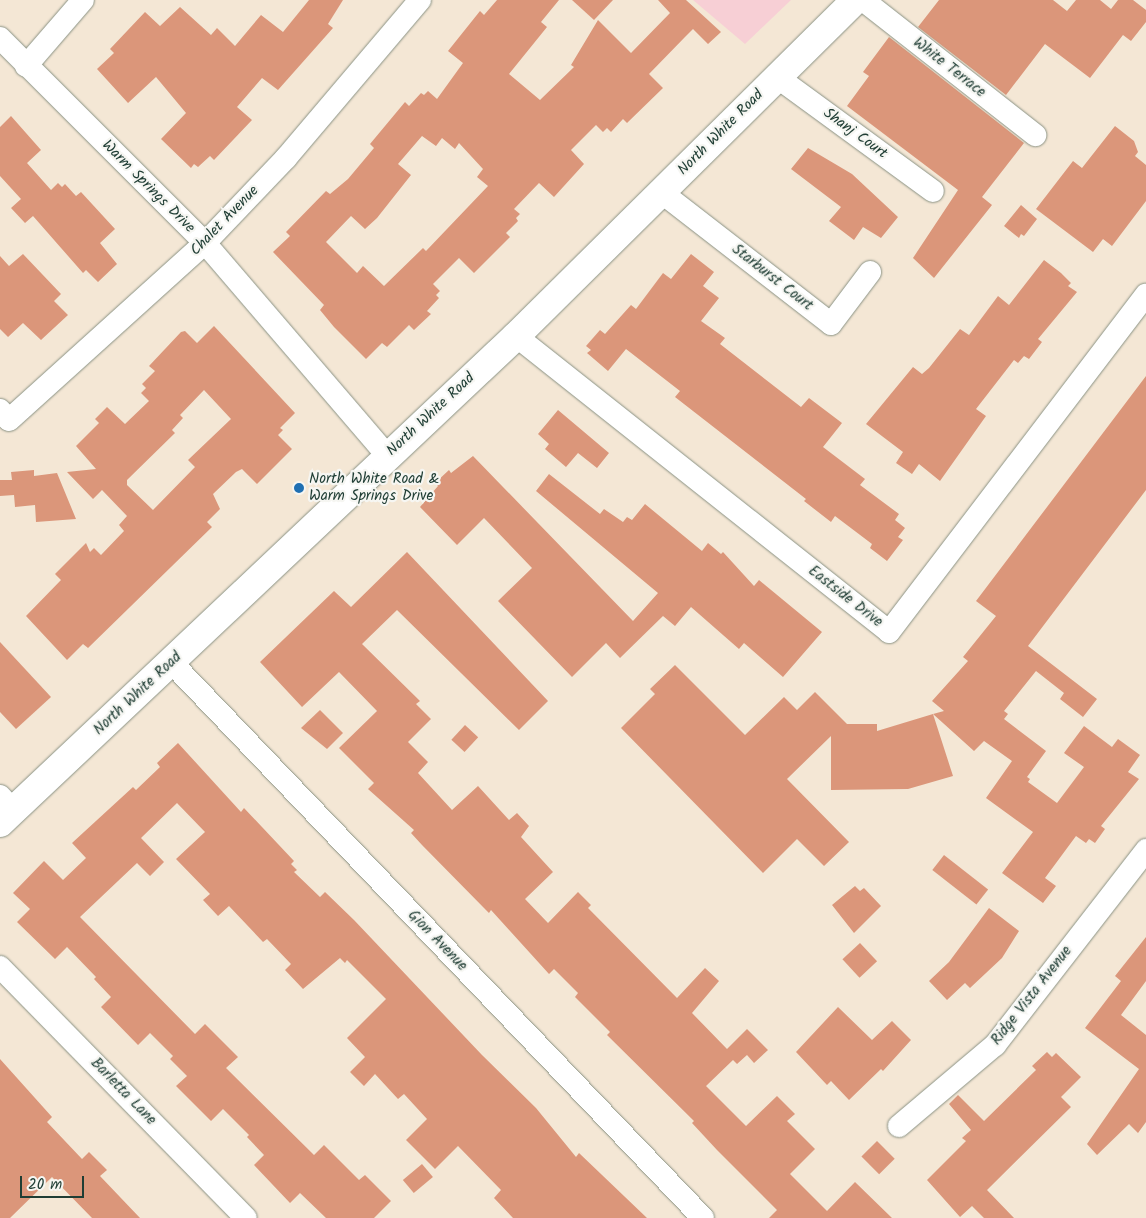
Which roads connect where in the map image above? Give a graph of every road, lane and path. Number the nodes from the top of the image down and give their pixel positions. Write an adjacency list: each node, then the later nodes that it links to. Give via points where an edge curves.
1 (83, 0): 6 (street)
2 (420, 0): 11 (street, Chalet Avenue, via 286,158)
3 (855, 0): 7 (main road, North White Road)
4 (863, 0): 8 (street, White Terrace)
5 (0, 38): 6 (street, Warm Springs Drive)
6 (26, 66): 11 (street, Warm Springs Drive)
7 (778, 77): 9 (street, Shanj Court); 10 (main road, North White Road)
8 (1035, 135)
9 (933, 191)
10 (661, 192): 12 (street, Starburst Court, via 831,324); 14 (main road, North White Road)
11 (205, 243): 15 (street, Chalet Avenue); 16 (street, Warm Springs Drive)
12 (870, 272)
13 (1146, 295): 14 (street, Eastside Drive, via 889,632)
14 (516, 336): 16 (main road, North White Road)
15 (5, 415)
16 (387, 455): 17 (main road, North White Road)
17 (172, 663): 18 (main road, North White Road); 23 (street, Gion Avenue)
18 (4, 810)
19 (1146, 850): 21 (street, Ridge Vista Avenue, via 995,1045)
20 (0, 967): 22 (street, Barletta Lane)
21 (899, 1126)
22 (246, 1218)
23 (703, 1218)

